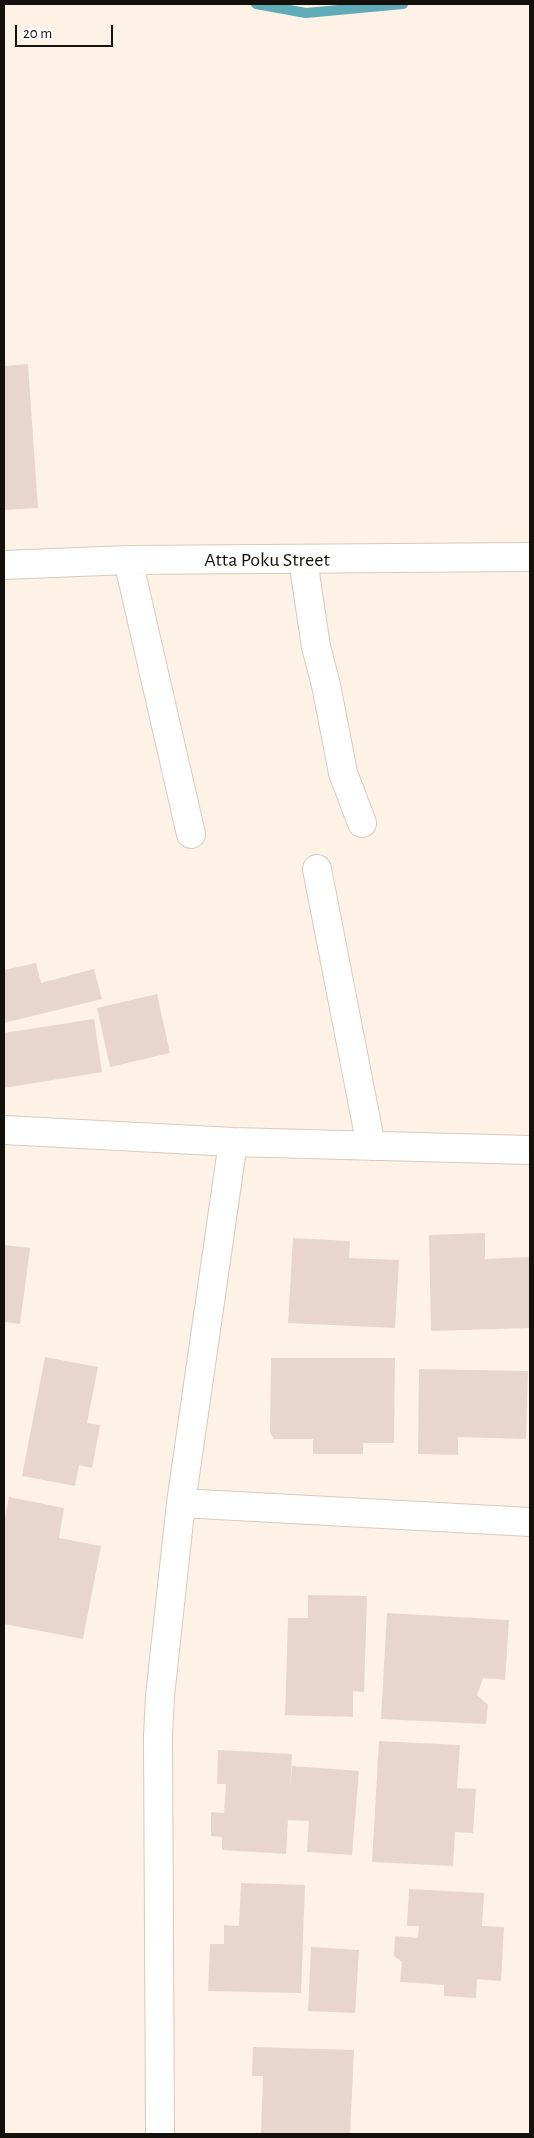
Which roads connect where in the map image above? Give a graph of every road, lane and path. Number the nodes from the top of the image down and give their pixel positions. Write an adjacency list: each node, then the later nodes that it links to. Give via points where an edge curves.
1 (530, 557): 3 (street, Atta Poku Street)
2 (128, 560): 3 (street, Atta Poku Street); 4 (street, Atta Poku Street); 6 (street)
3 (303, 560): 5 (street, via 316,647 343,773)
4 (4, 565)
5 (362, 823)
6 (191, 834)
7 (317, 869): 10 (street)
8 (4, 1130): 9 (street)
9 (233, 1142): 10 (street); 12 (street)
10 (371, 1146): 11 (street)
11 (530, 1150)
12 (180, 1503): 13 (street); 14 (street, via 158,1736)
13 (530, 1522)
14 (160, 2134)

